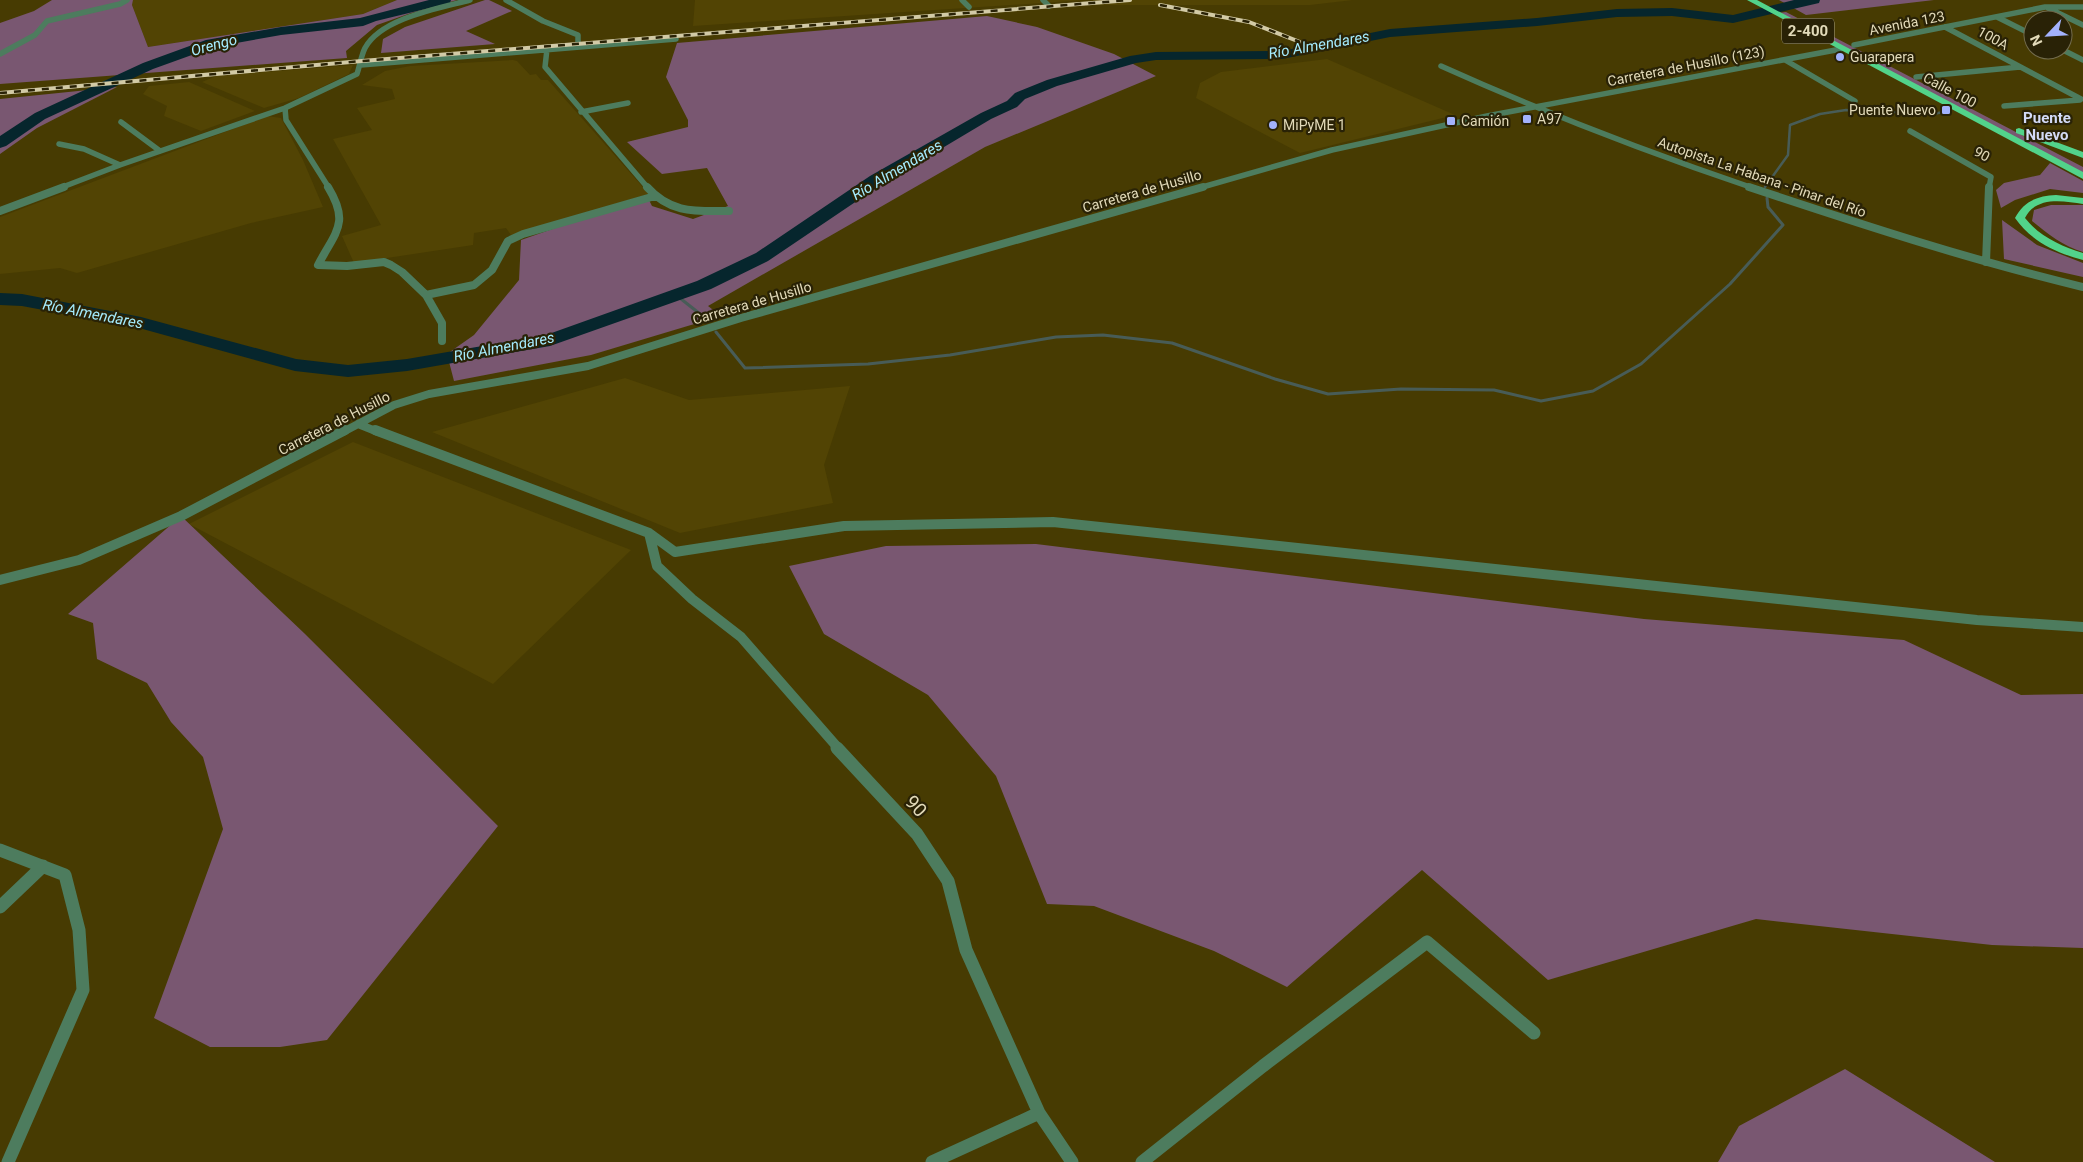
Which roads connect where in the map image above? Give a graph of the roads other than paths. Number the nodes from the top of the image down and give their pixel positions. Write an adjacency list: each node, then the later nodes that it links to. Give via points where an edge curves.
1 (127, 0): 21 (street, via 47,21 35,35)
2 (470, 0): 23 (street, via 390,26 366,46)
3 (506, 0): 18 (street, via 543,21 578,35)
4 (962, 0): 9 (street)
5 (1043, 0): 8 (street)
6 (1769, 0): 17 (highway, Calle 100 / 2-400)
7 (1751, 1): 20 (highway, Calle 100 / 2-400)
8 (1049, 6)
9 (969, 7)
10 (2045, 7): 11 (street, Avenida 123); 12 (street, Avenida 123); 13 (street)
11 (2083, 7)
12 (1997, 17): 14 (street, Avenida 123); 15 (street)
13 (2083, 25)
14 (1945, 27): 17 (street, Avenida 123); 25 (street, 100A)
15 (2023, 29)
16 (676, 39): 18 (street)
17 (1854, 44): 26 (highway, Calle 100 / 2-400)
18 (578, 46): 19 (street)
19 (546, 49): 23 (street); 33 (street, via 545,67)
20 (1842, 49): 22 (street, Carretera de Husillo (123)); 42 (highway, Calle 100 / 2-400)
21 (0, 54)
22 (1785, 60): 28 (street); 32 (street, Carretera de Husillo (123))
23 (361, 65): 31 (street, via 357,74)
24 (1441, 66): 32 (street, Autopista La Habana - Pinar del Río)
25 (2021, 67): 26 (street); 27 (street, 100A)
26 (1916, 77): 35 (highway, Calle 100 / 2-400)
27 (2082, 99): 30 (street)
28 (1855, 101)
29 (628, 103): 33 (street)
30 (2004, 106)
31 (285, 108): 38 (street); 50 (street, via 286,120 340,210 340,223 318,265 384,262 402,272)
32 (1535, 108): 48 (street, Autopista La Habana - Pinar del Río, via 1688,166); 52 (street, Carretera de Husillo, via 1469,119 1332,150 741,318 588,366 428,394 394,405)
33 (582, 112): 43 (street)
34 (121, 122): 38 (street)
35 (2018, 131): 39 (highway); 40 (highway, Calle 100 / 2-400)
36 (1910, 132): 48 (street, 90, via 1991,177)
37 (59, 144): 41 (street, via 84,149)
38 (160, 151): 41 (street)
39 (2083, 155)
40 (2083, 164)
41 (120, 165): 45 (street)
42 (2083, 176)
43 (655, 196): 46 (street, via 686,211); 50 (street, via 523,234 508,241 492,270 474,285)
44 (2083, 201): 47 (highway, via 2057,198 2034,202 2026,206 2020,218 2042,240)
45 (0, 211)
46 (729, 211)
47 (2083, 257)
48 (1986, 262): 49 (street, Autopista La Habana - Pinar del Río)
49 (2083, 286)
50 (426, 295): 51 (street, via 442,323)
51 (442, 341)
52 (358, 424): 53 (street); 54 (street, Carretera de Husillo, via 182,516 79,560)
53 (649, 533): 55 (street, via 674,552 844,526 1053,522 1977,620); 60 (street, 90, via 657,566 740,638 917,834 948,881 966,950)
54 (0, 580)
55 (2083, 628)
56 (0, 850): 57 (street)
57 (43, 866): 58 (street); 61 (street, via 66,875 79,930 83,990)
58 (0, 907)
59 (1534, 1033): 64 (street, via 1427,942)
60 (1039, 1113): 62 (street); 63 (street, 90)
61 (8, 1162)
62 (932, 1162)
63 (1072, 1162)
64 (1142, 1162)

